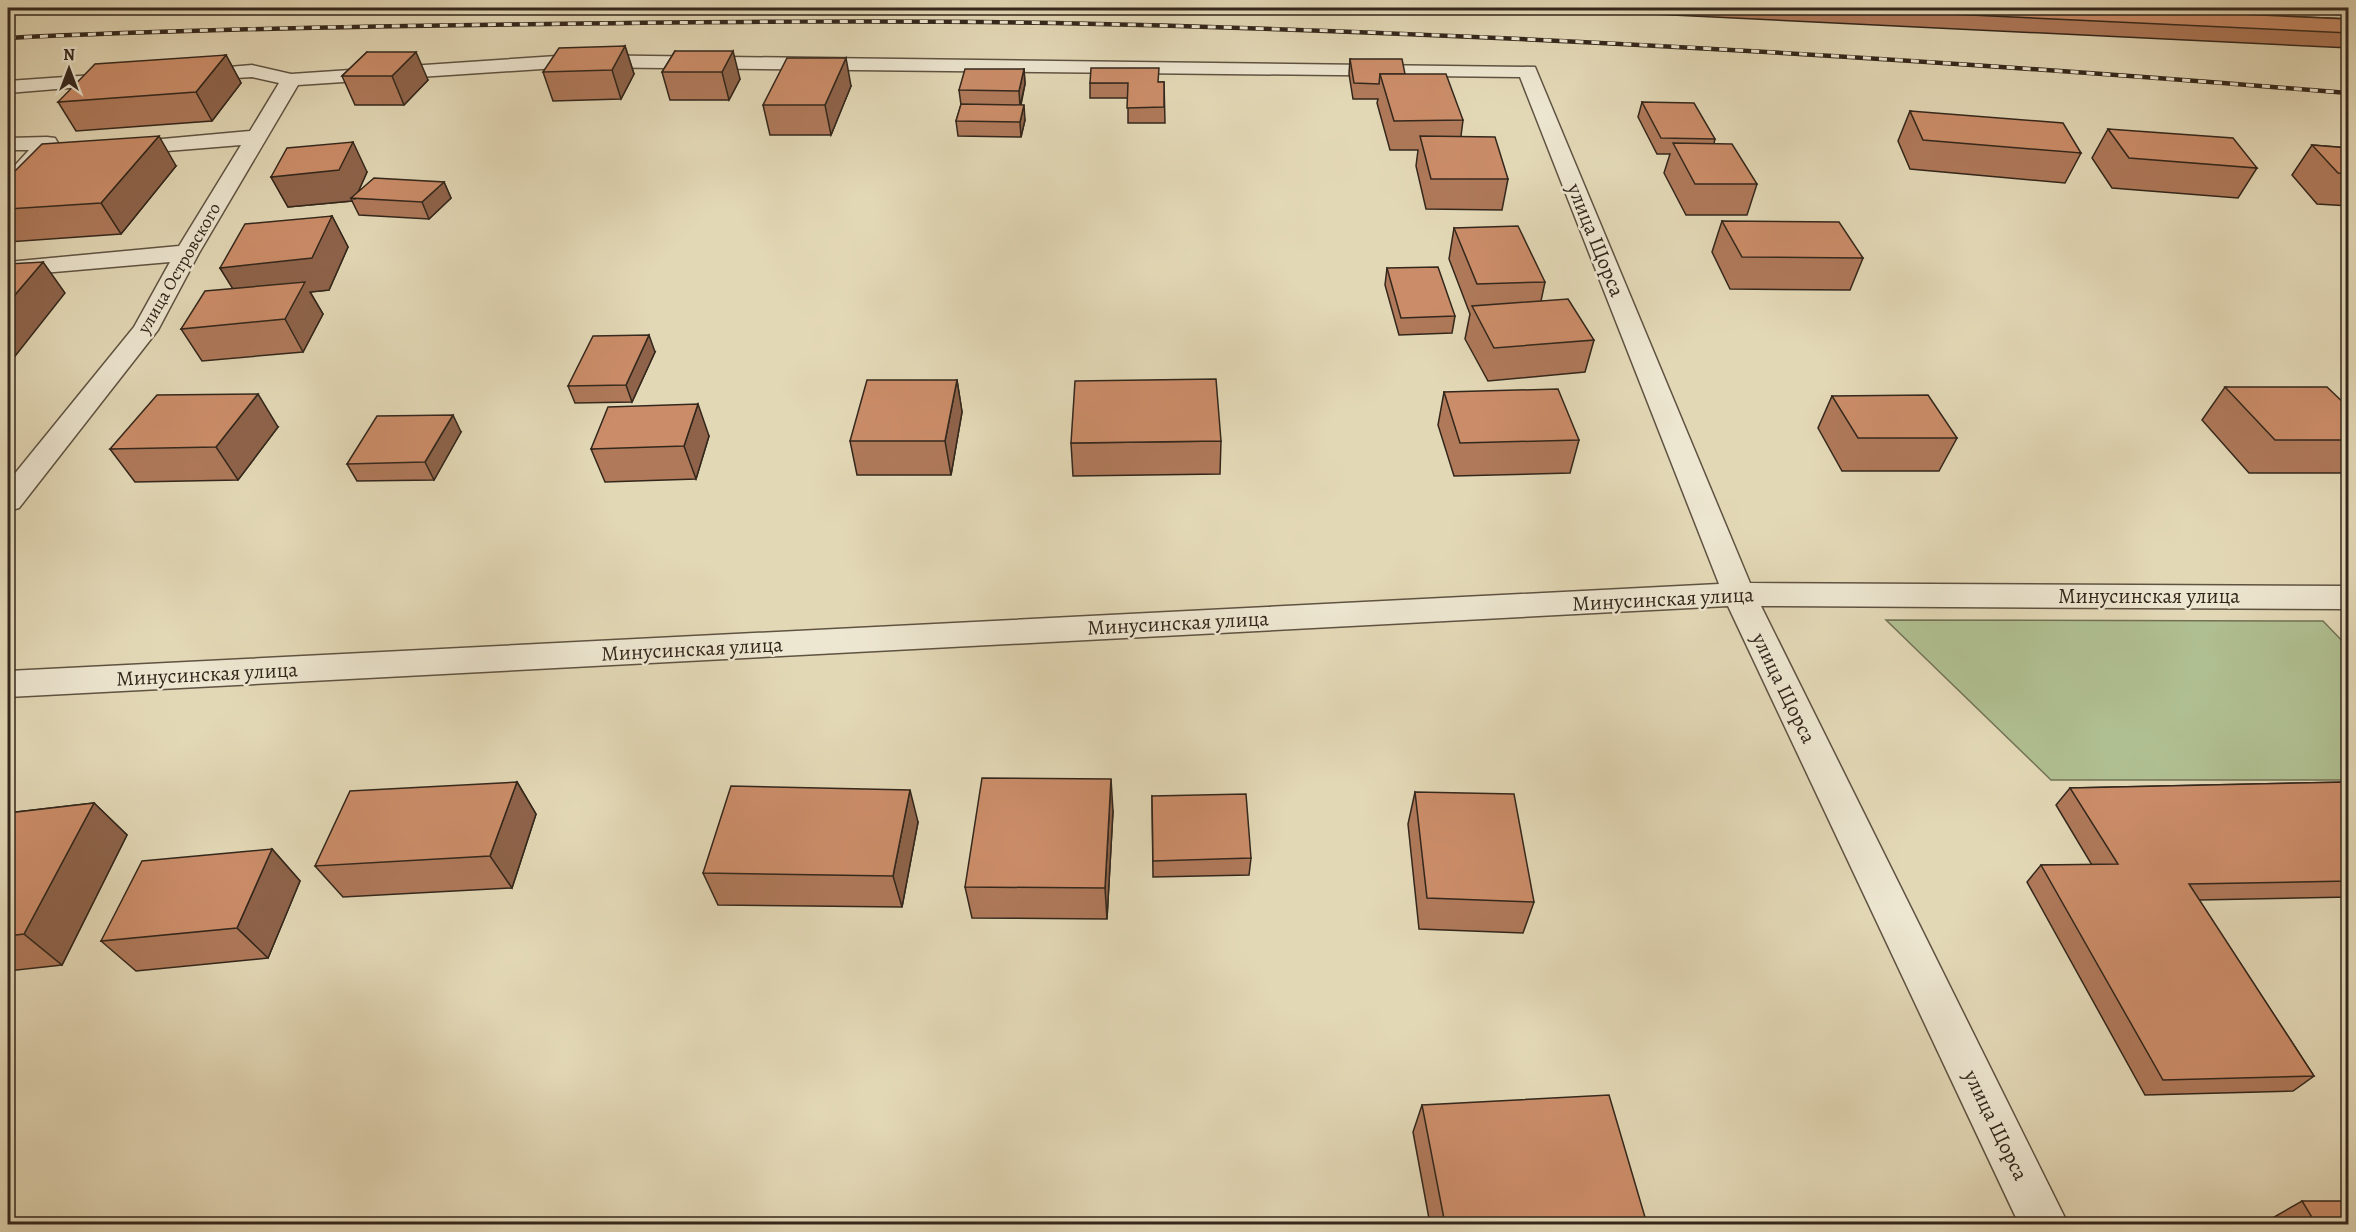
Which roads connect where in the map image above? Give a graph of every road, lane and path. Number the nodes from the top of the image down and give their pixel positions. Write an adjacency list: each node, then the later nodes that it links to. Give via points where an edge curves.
1 (170, 76): 3 (street, via 252,70)
2 (135, 78): 4 (street)
3 (291, 80): 5 (street, улица Островского); 14 (street, улица Щорса, via 572,61 1528,71)
4 (8, 87)
5 (257, 137): 7 (street); 11 (street, улица Островского)
6 (8, 144): 9 (street, via 47,142)
7 (94, 151)
8 (70, 153): 9 (street)
9 (36, 155): 10 (street)
10 (8, 186)
11 (187, 253): 12 (street); 13 (street, улица Островского, via 145,330)
12 (8, 269)
13 (8, 501)
14 (1738, 594): 15 (street, Минусинская улица); 16 (street, Минусинская улица); 17 (street, улица Щорса)
15 (2349, 597)
16 (8, 684)
17 (2044, 1224)

